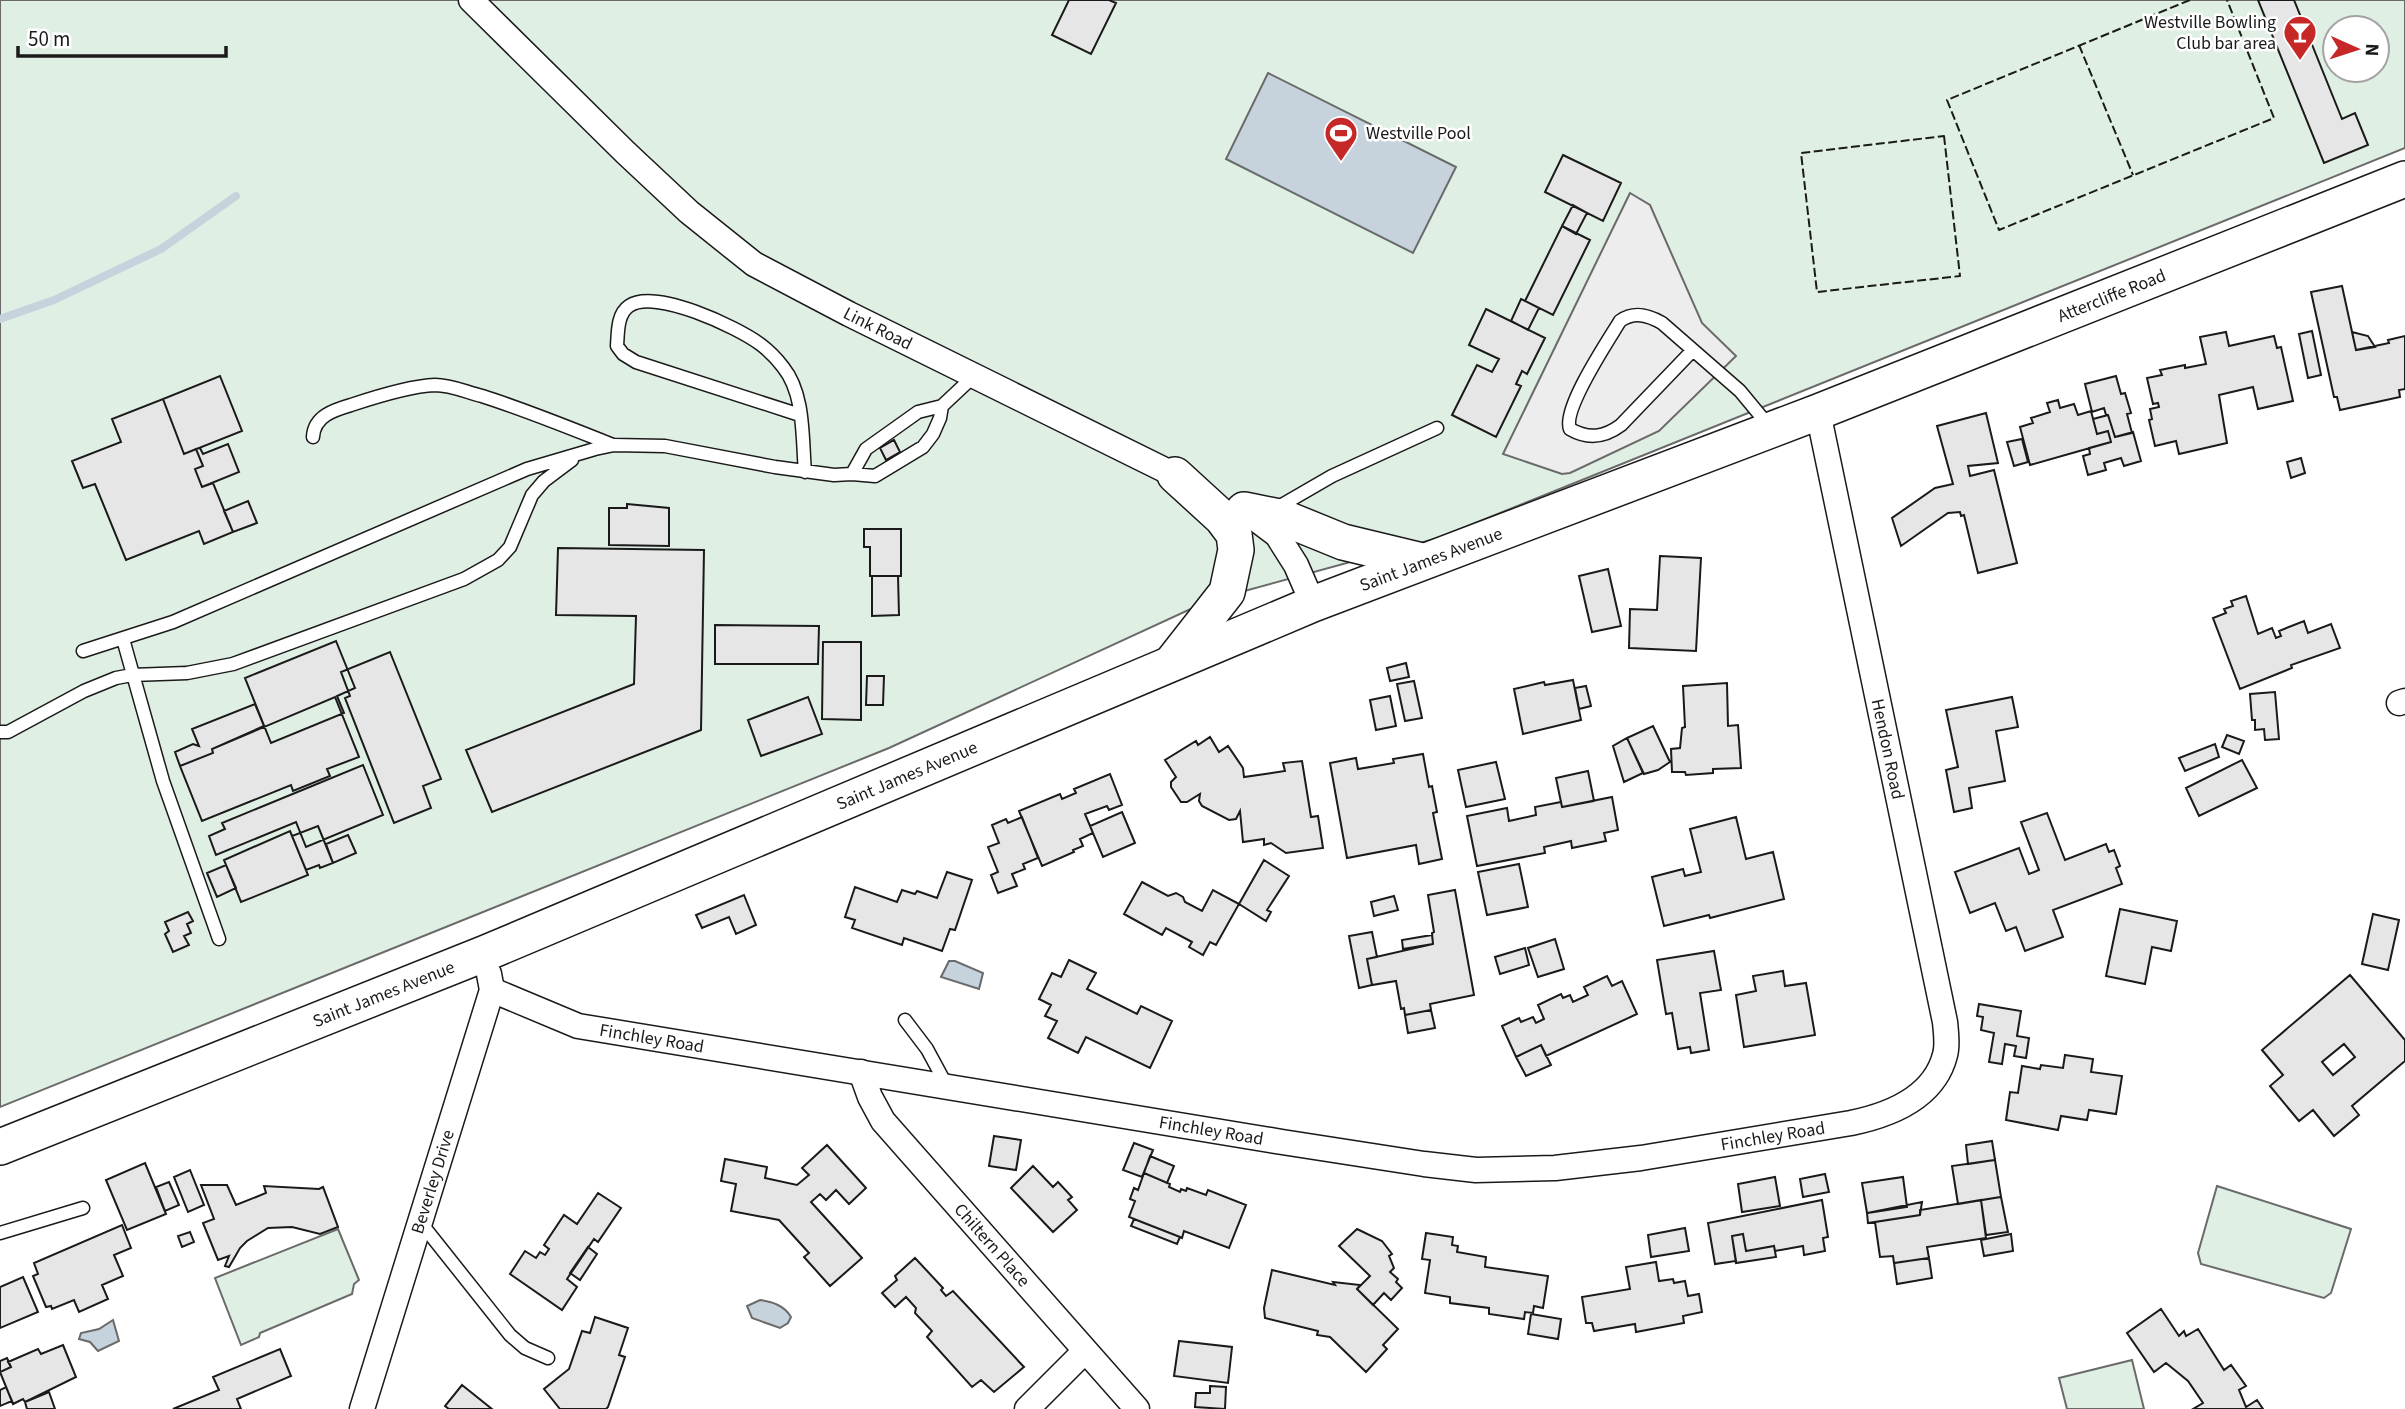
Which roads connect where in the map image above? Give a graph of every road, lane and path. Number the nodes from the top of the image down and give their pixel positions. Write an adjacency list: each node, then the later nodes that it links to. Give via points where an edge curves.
1 (471, 0): 4 (street, Link Road, via 662,187 754,264)
2 (2405, 179): 6 (main road, Attercliffe Road)
3 (1693, 350): 3 (lane, via 1609,433 1594,436 1570,429 1570,411 1620,321 1636,314 1653,318); 9 (lane, via 1740,391)
4 (974, 376): 5 (lane); 15 (street, Link Road)
5 (942, 406): 14 (lane, via 918,412 866,449); 14 (lane, via 937,426 923,447 875,476)
6 (1818, 412): 9 (main road, Saint James Avenue); 29 (street, Hendon Road, via 1945,1022 1945,1054)
7 (800, 415): 7 (lane, via 651,368 623,354 618,346 621,317 627,307 637,303 670,303 761,344 791,379); 13 (lane)
8 (1437, 428): 16 (lane)
9 (1772, 429): 17 (main road, Saint James Avenue)
10 (313, 437): 11 (lane, via 313,429 332,411 432,385 494,400)
11 (614, 445): 12 (lane); 13 (lane, via 665,446)
12 (578, 455): 19 (lane, via 527,469 173,622); 22 (lane, via 532,495 510,547 498,560 464,579 233,664 187,673)
13 (805, 472): 14 (lane)
14 (852, 474)
15 (1175, 475): 16 (street, Link Road); 21 (main road, via 1222,517 1234,534 1236,550 1227,592)
16 (1255, 512): 17 (main road, via 1284,517 1343,542); 18 (street, Link Road, via 1296,565)
17 (1422, 561): 18 (main road, Saint James Avenue)
18 (1313, 604): 21 (main road, Saint James Avenue)
19 (122, 639): 20 (lane); 22 (lane)
20 (83, 651)
21 (1171, 664): 25 (main road, Saint James Avenue)
22 (132, 675): 23 (lane, via 84,691 8,732); 24 (lane, via 163,781)
23 (0, 732)
24 (219, 939)
25 (486, 953): 26 (street, Beverley Drive); 31 (main road, Saint James Avenue)
26 (492, 990): 28 (street, Finchley Road, via 578,1026); 33 (street, Beverley Drive)
27 (905, 1020): 30 (lane)
28 (861, 1072): 30 (street, Finchley Road); 35 (street, Chiltern Place, via 883,1121)
29 (1931, 1084): 30 (street, Finchley Road, via 1906,1104 1851,1123 1641,1158 1555,1168 1476,1170)
30 (947, 1086)
31 (0, 1147)
32 (83, 1208): 34 (lane)
33 (421, 1223): 36 (lane, via 510,1335); 37 (street, Beverley Drive)
34 (0, 1233)
35 (1086, 1351): 38 (street); 39 (street, Chiltern Place)
36 (548, 1358)
37 (362, 1409)
38 (1027, 1409)
39 (1137, 1409)

